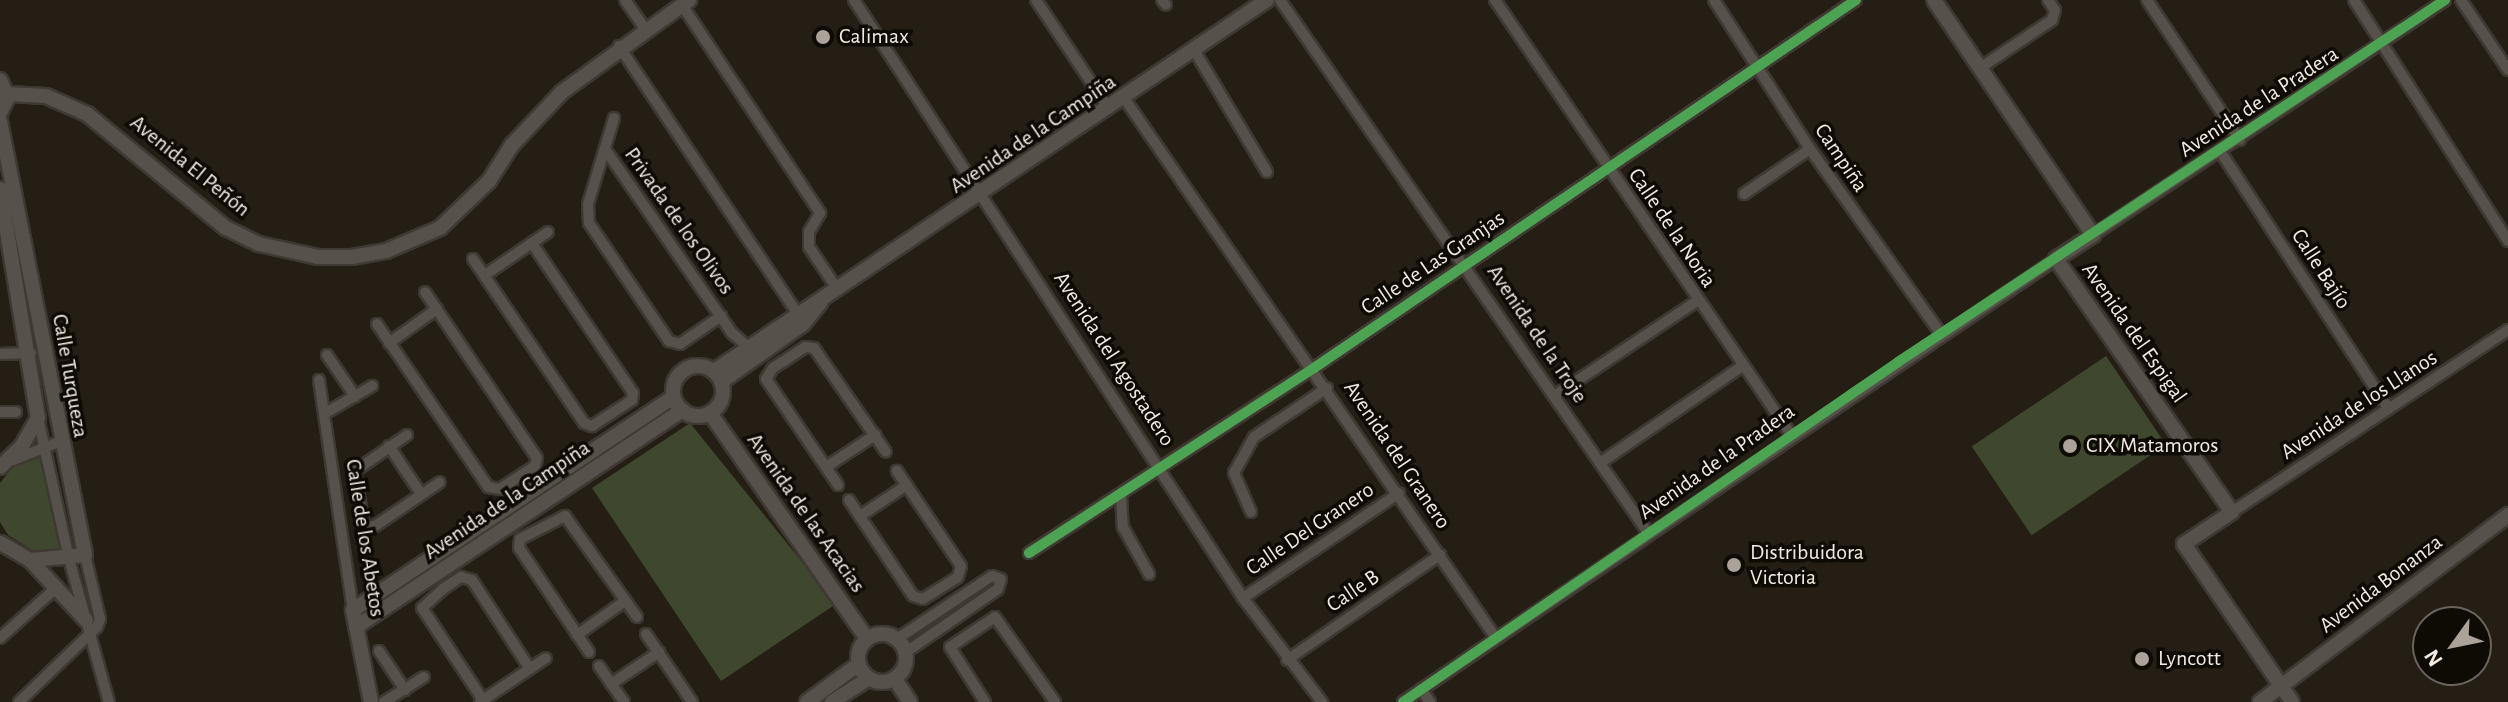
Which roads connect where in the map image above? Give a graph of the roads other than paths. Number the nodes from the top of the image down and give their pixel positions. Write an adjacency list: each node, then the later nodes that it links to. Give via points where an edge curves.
1 (625, 0): 16 (street)
2 (854, 0): 37 (street)
3 (1036, 0): 26 (street)
4 (1267, 0): 19 (street, Avenida de la Campiña)
5 (1280, 0): 45 (street, Avenida de la Troje)
6 (1495, 0): 34 (street, Calle de la Noria)
7 (1714, 0): 20 (street, Campiña)
8 (1856, 0): 20 (street, Calle de Las Granjas)
9 (1934, 0): 21 (street, Avenida del Espigal)
10 (2048, 0): 21 (street, via 2055,10 2052,20)
11 (2147, 0): 30 (street)
12 (2354, 0): 17 (street)
13 (2445, 0): 17 (street, Avenida de la Pradera)
14 (2461, 0): 22 (street)
15 (686, 2): 16 (street, Avenida El Peñón); 47 (street, via 820,213 808,239)
16 (645, 29): 18 (street, Avenida El Peñón)
17 (2382, 44): 30 (street, Avenida de la Pradera); 41 (street)
18 (619, 46): 24 (street, Avenida El Peñón, via 535,117 489,181 440,228 386,251 352,257 285,252 238,234 87,114 46,96); 52 (street)
19 (1194, 50): 25 (street, Avenida de la Campiña); 35 (street)
20 (1758, 65): 32 (street, Campiña); 34 (street, Calle de Las Granjas)
21 (1980, 68): 40 (street, Avenida del Espigal)
22 (2508, 70)
23 (0, 80): 24 (street)
24 (8, 94): 27 (street)
25 (1124, 98): 26 (street, Avenida de la Campiña); 64 (street, Avenida del Granero)
26 (1109, 109): 37 (street, Avenida de la Campiña)
27 (0, 113)
28 (614, 118): 31 (street, Privada de los Olivos)
29 (0, 121): 83 (street, Calle Turqueza, via 23,220)
30 (2240, 140): 33 (street, Avenida de la Pradera)
31 (605, 149): 53 (street, Privada de los Olivos); 53 (street, Privada de los Olivos, via 588,204 589,223 669,341 680,344)
32 (1810, 149): 38 (street); 57 (street, Campiña)
33 (2220, 151): 40 (street, Avenida de la Pradera); 72 (street, Calle Bajío)
34 (1608, 169): 45 (street, Calle de Las Granjas); 49 (street, Calle de la Noria)
35 (1267, 172)
36 (0, 189): 59 (street, Calle Turqueza)
37 (983, 194): 47 (street, Avenida de la Campiña); 91 (street, Avenida del Agostadero)
38 (1744, 194)
39 (548, 232): 42 (street)
40 (2093, 235): 44 (street, Avenida del Espigal)
41 (2508, 241)
42 (532, 243): 46 (street); 77 (street, via 633,393 632,400)
43 (473, 259): 46 (street)
44 (2056, 259): 57 (street, Avenida de la Pradera); 107 (street, Avenida del Espigal)
45 (1465, 265): 64 (street, Calle de Las Granjas); 70 (street, Avenida de la Troje)
46 (485, 275): 77 (street, via 584,423 592,426)
47 (838, 290): 50 (street, Avenida de la Campiña)
48 (425, 292): 51 (street)
49 (1697, 301): 63 (street, Calle de la Noria); 70 (street)
50 (821, 302): 52 (street, Avenida de la Campiña); 55 (street, Avenida de la Campiña)
51 (437, 309): 58 (street); 94 (street, via 537,458 535,466)
52 (797, 313): 55 (street, Avenida de la Campiña)
53 (721, 316): 61 (street, Privada de los Olivos, via 732,333)
54 (377, 324): 58 (street)
55 (785, 328): 61 (street, Avenida de la Campiña)
56 (2508, 330): 72 (street, Avenida de los Llanos)
57 (1941, 334): 82 (street, Avenida de la Pradera)
58 (389, 343): 94 (street, via 488,487 500,489)
59 (31, 353): 60 (street); 78 (street, Calle Turqueza)
60 (0, 354)
61 (765, 354): 65 (street, Avenida de la Campiña); 65 (street, Avenida de la Campiña); 81 (street, via 814,348); 90 (street, via 766,379)
62 (327, 355): 69 (street)
63 (1742, 366): 82 (street, Calle de la Noria); 87 (street)
64 (1314, 368): 68 (street, Avenida del Granero); 91 (street, Calle de Las Granjas)
65 (718, 377): 71 (street, via 702,366 684,369 673,384); 75 (street, via 721,399)
66 (319, 380): 76 (street, Calle de los Abetos)
67 (372, 386): 69 (street)
68 (1327, 388): 98 (street, Avenida del Granero); 106 (street, via 1254,437 1234,473)
69 (355, 396): 76 (street)
70 (1554, 396): 87 (street, Avenida de la Troje)
71 (677, 404): 75 (street, via 695,416); 79 (street, Avenida de la Campiña); 93 (street, Avenida de la Campiña)
72 (2389, 409): 107 (street, Avenida de los Llanos)
73 (0, 412): 74 (street)
74 (16, 412)
75 (710, 413): 137 (street, Avenida de las Acacias)
76 (324, 414): 103 (street, Calle de los Abetos)
77 (612, 414): 79 (street)
78 (38, 418): 84 (street, Calle Turqueza); 89 (street, via 22,446)
79 (624, 430): 88 (street, Avenida de la Campiña)
80 (407, 435): 85 (street)
81 (875, 435): 86 (street); 90 (street)
82 (1792, 436): 111 (street, Avenida de la Pradera)
83 (59, 442): 84 (street); 114 (street, Calle Turqueza)
84 (43, 446): 89 (street); 116 (street, Calle Turqueza)
85 (389, 446): 99 (street); 102 (street, via 355,471)
86 (886, 452)
87 (1600, 463): 111 (street, Avenida de la Troje)
88 (572, 464): 93 (street); 101 (street, Avenida de la Campiña)
89 (0, 467)
90 (826, 467): 96 (street)
91 (1162, 469): 100 (street, Calle de Las Granjas); 123 (street, Avenida del Agostadero)
92 (897, 471): 97 (street)
93 (581, 477): 105 (street, Avenida de la Campiña)
94 (515, 479): 101 (street)
95 (440, 482): 99 (street)
96 (838, 485)
97 (907, 485): 109 (street); 120 (street, via 961,566 958,577)
98 (1399, 493): 115 (street, Avenida del Granero); 123 (street, Calle Del Granero)
99 (421, 494): 102 (street, via 367,528)
100 (1121, 494): 113 (street, Calle de Las Granjas); 118 (street, via 1123,527)
101 (526, 495): 126 (street, Avenida de la Campiña)
102 (357, 499): 103 (street)
103 (336, 500): 126 (street, Calle de los Abetos)
104 (849, 500): 109 (street)
105 (531, 510): 110 (street); 119 (street, Avenida de la Campiña)
106 (1251, 512)
107 (2232, 512): 151 (street, via 2184,544)
108 (2508, 515): 151 (street, Avenida Bonanza)
109 (860, 516): 120 (street, via 913,596 923,599)
110 (539, 528): 124 (street, via 559,515 570,519); 133 (street, via 520,539 519,548)
111 (1649, 534): 136 (street, Avenida de la Pradera)
112 (3, 550): 117 (street)
113 (1029, 553)
114 (85, 555): 116 (street); 134 (street, Calle Turqueza, via 100,619)
115 (1440, 555): 136 (street, Avenida del Granero); 143 (street, Calle B)
116 (69, 559): 117 (street); 129 (street, Calle Turqueza)
117 (30, 560): 121 (street)
118 (1149, 574)
119 (433, 575): 122 (street); 130 (street, Avenida de la Campiña)
120 (944, 586): 125 (street)
121 (56, 588): 129 (street); 135 (street)
122 (443, 589): 146 (street, via 461,577 472,580); 154 (street, via 424,602 424,614)
123 (1243, 598): 143 (street, Avenida del Agostadero)
124 (625, 601): 128 (street); 133 (street)
125 (954, 601): 127 (street, via 992,576 1001,579 998,589); 138 (street)
126 (353, 610): 130 (street, Calle de los Abetos)
127 (962, 613): 131 (street); 138 (street)
128 (637, 617)
129 (86, 620): 134 (street, Calle Turqueza)
130 (356, 627): 157 (street, Calle de los Abetos)
131 (973, 627): 164 (street, via 950,647); 165 (street, via 989,617 999,620)
132 (646, 634): 141 (street)
133 (577, 635): 140 (street)
134 (90, 636): 155 (street); 156 (street, Calle Turqueza)
135 (0, 638)
136 (1496, 638): 152 (street, Avenida de la Pradera)
137 (867, 639): 138 (street, via 882,634); 144 (street)
138 (902, 645): 149 (street, via 905,667)
139 (379, 651): 153 (street)
140 (589, 652)
141 (659, 652): 150 (street); 160 (street)
142 (546, 658): 146 (street)
143 (1287, 660): 166 (street, Avenida del Agostadero)
144 (859, 664): 148 (street); 161 (street)
145 (599, 666): 150 (street)
146 (530, 669): 154 (street)
147 (424, 677): 153 (street)
148 (869, 678): 149 (street); 162 (street)
149 (895, 679): 163 (street)
150 (611, 684): 159 (street)
151 (2280, 686): 169 (street, Avenida Bonanza); 170 (street)
152 (1421, 689): 167 (street, Avenida de la Pradera); 168 (street)
153 (405, 690): 158 (street)
154 (482, 701)
155 (19, 702)
156 (108, 702)
157 (371, 702)
158 (384, 702)
159 (624, 702)
160 (692, 702)
161 (807, 702)
162 (832, 702)
163 (910, 702)
164 (985, 702)
165 (1055, 702)
166 (1322, 702)
167 (1403, 702)
168 (1430, 702)
169 (2260, 702)
170 (2292, 702)

